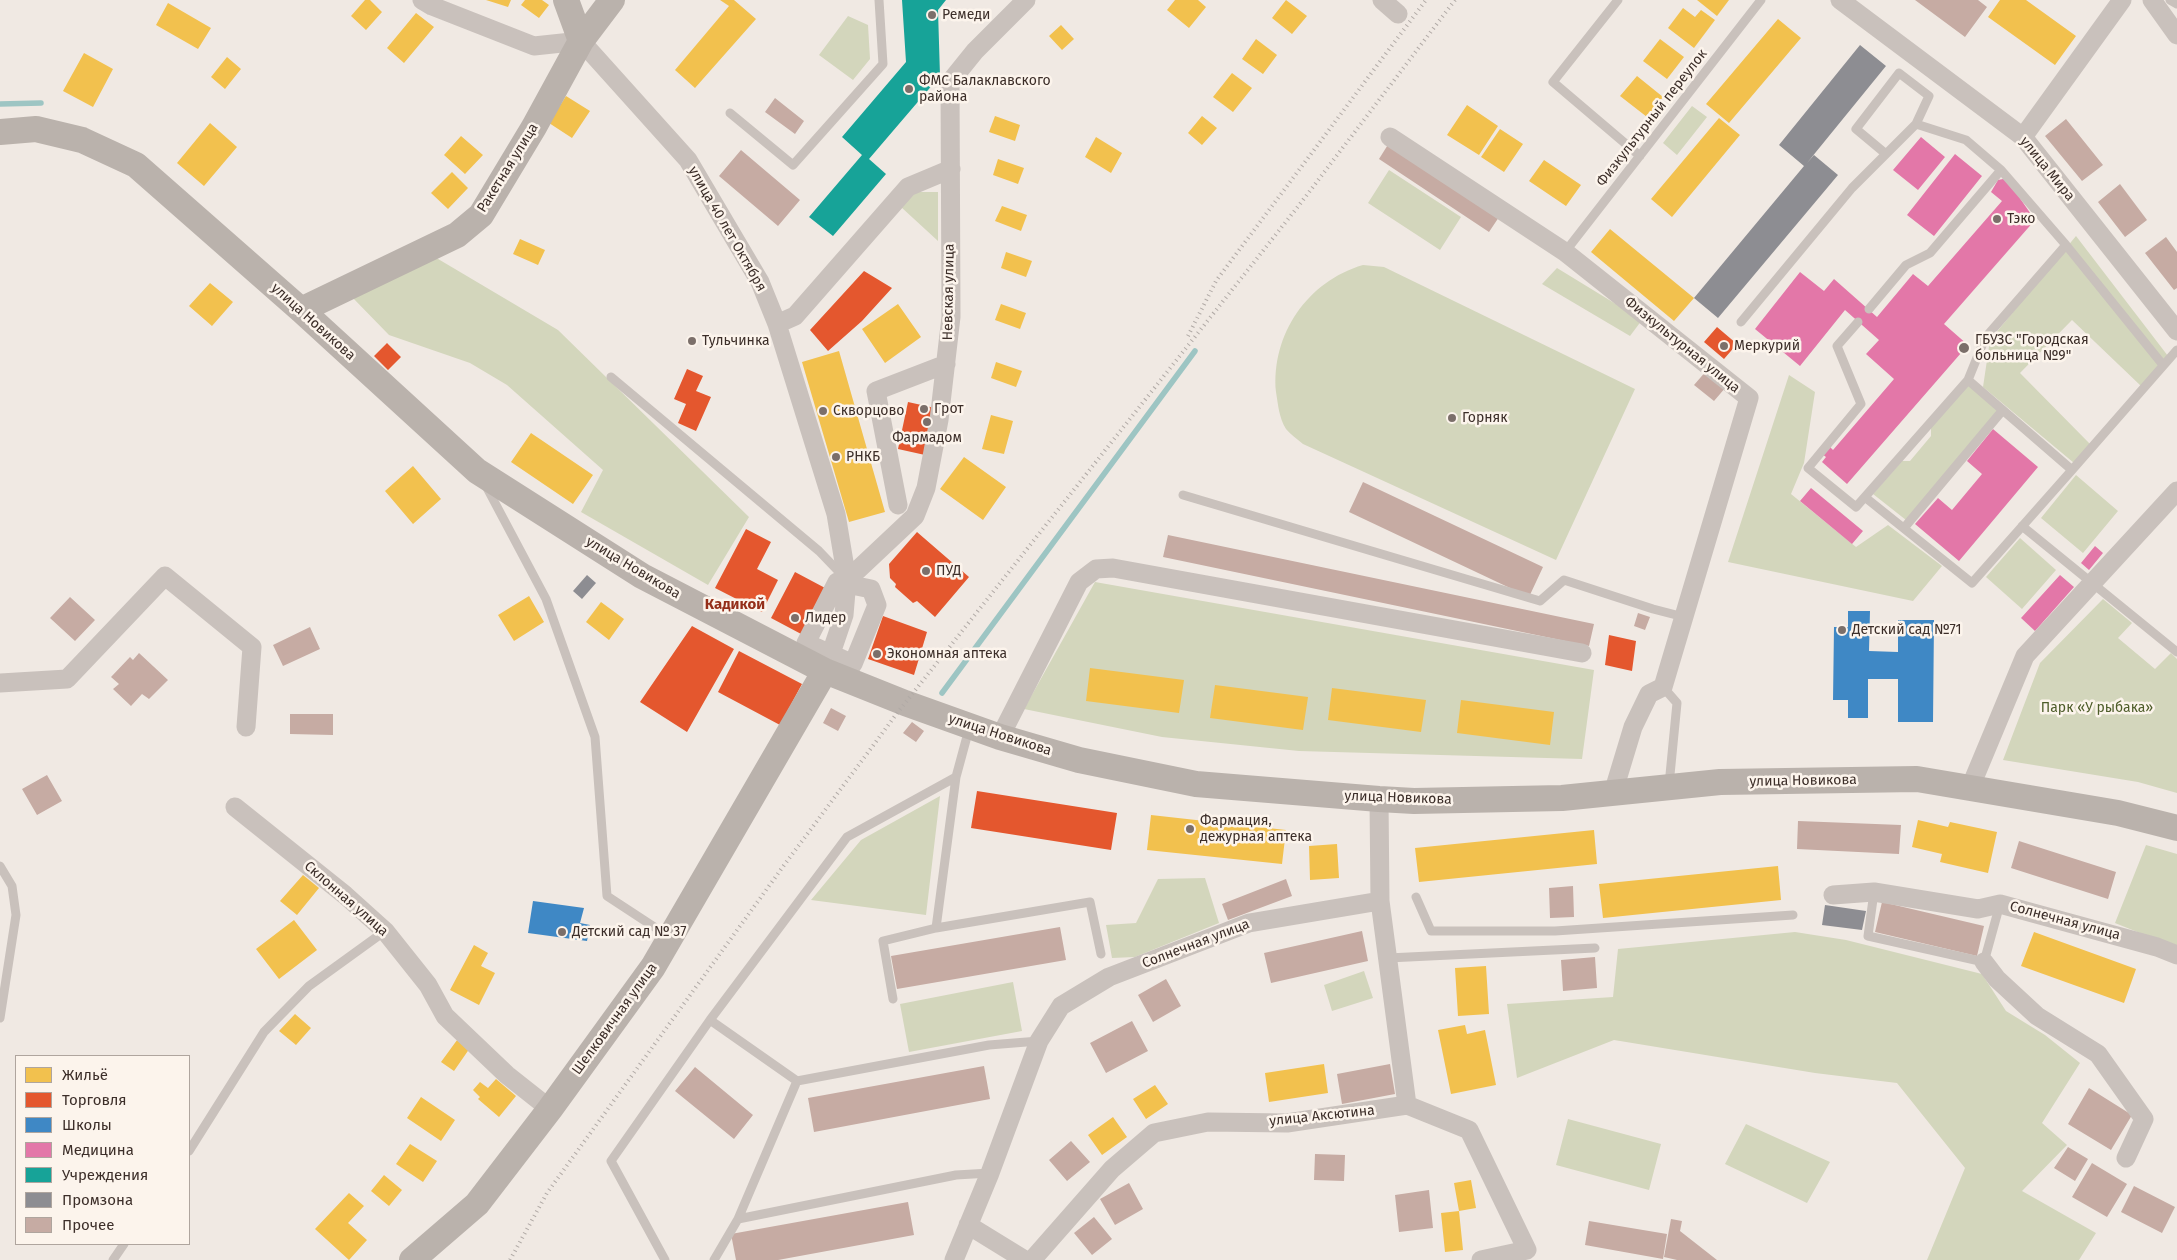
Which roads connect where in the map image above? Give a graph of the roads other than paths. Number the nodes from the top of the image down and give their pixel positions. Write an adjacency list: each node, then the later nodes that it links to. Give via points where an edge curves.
1 (422, 0): 16 (street, via 534,46)
2 (566, 0): 16 (main road, улица 40 лет Октября)
3 (612, 0): 16 (main road, Ракетная улица)
4 (879, 0): 17 (lane, via 883,64 793,164)
5 (1026, 0): 24 (street, Невская улица, via 975,51 950,82)
6 (1382, 0): 14 (street)
7 (1618, 0): 23 (lane, via 1553,82)
8 (1761, 0): 23 (lane, Физкультурный переулок)
9 (1840, 0): 21 (street, улица Мира)
10 (2122, 0): 21 (street)
11 (2152, 0): 15 (street)
12 (2170, 0): 13 (lane)
13 (2177, 4)
14 (1398, 14)
15 (2177, 35)
16 (580, 41): 29 (main road, Ракетная улица, via 534,127 481,215 457,235); 32 (street, улица 40 лет Октября, via 688,160 760,282)
17 (730, 113)
18 (1916, 124): 22 (lane); 22 (lane, via 1929,96 1900,74 1856,129); 25 (lane, via 1966,140)
19 (0, 132): 29 (main road, улица Новикова, via 36,129 82,140 136,165)
20 (1390, 137): 27 (street, Физкультурная улица)
21 (2023, 137): 33 (street, улица Мира)
22 (1886, 154): 30 (lane, via 1852,188)
23 (1640, 156): 27 (lane, Физкультурный переулок)
24 (950, 169): 32 (street, via 908,187 795,316); 35 (street, Невская улица, via 952,317)
25 (2001, 170): 26 (lane); 28 (lane, via 1930,253 1906,265)
26 (2066, 245): 36 (lane); 38 (lane, via 1985,338)
27 (1565, 252): 50 (street, Физкультурная улица, via 1749,398)
28 (1869, 309)
29 (301, 310): 41 (main road, улица Новикова)
30 (1741, 322)
31 (1858, 322): 44 (lane, via 1837,346 1861,404 1808,468 1856,507)
32 (777, 324): 48 (street, улица 40 лет Октября, via 836,514)
33 (2177, 331)
34 (2177, 350): 36 (lane)
35 (946, 364): 45 (street, via 876,391); 48 (street, Невская улица, via 938,430 926,488 915,516)
36 (2163, 365): 40 (lane)
37 (611, 377): 48 (lane, via 819,551)
38 (1968, 380): 39 (lane); 44 (lane)
39 (2002, 411): 40 (lane); 47 (lane)
40 (2072, 470): 46 (lane)
41 (477, 471): 53 (main road, улица Новикова, via 642,576); 75 (lane, via 546,599 595,737 607,896)
42 (2177, 491): 49 (street)
43 (1183, 495): 50 (lane, via 1540,601 1564,580)
44 (1866, 498): 47 (lane)
45 (898, 505)
46 (2022, 526): 47 (lane, via 1972,583); 49 (lane)
47 (1904, 528)
48 (847, 582): 53 (street, улица 40 лет Октября, via 844,615); 53 (street, Невская улица, via 837,582 806,643); 53 (street, via 871,588 877,604 853,664)
49 (2094, 583): 51 (lane); 61 (street, via 2025,656)
50 (1684, 618): 55 (street, Физкультурная улица)
51 (2177, 652)
52 (1582, 653): 58 (street, via 1112,568 1096,569 1080,582)
53 (828, 662): 57 (main road, улица Новикова); 75 (main road, Шелковичная улица)
54 (0, 683): 56 (street, via 67,679 165,576 252,647)
55 (1663, 687): 60 (lane, via 1676,703); 62 (street, via 1648,694 1633,727)
56 (246, 727)
57 (970, 727): 58 (main road, улица Новикова); 59 (lane)
58 (1000, 738): 63 (main road, улица Новикова, via 1080,760 1196,784)
59 (956, 777): 73 (lane); 83 (lane, via 847,837)
60 (1668, 788): 61 (main road, улица Новикова, via 1720,782 1917,779); 62 (main road, улица Новикова)
61 (1970, 788): 65 (main road, улица Новикова, via 2118,813)
62 (1613, 793): 63 (main road, улица Новикова, via 1562,798)
63 (1379, 799): 70 (street)
64 (235, 807): 74 (street, Склонная улица)
65 (2177, 828)
66 (0, 866): 82 (lane, via 12,886 16,915)
67 (1874, 892): 68 (street, Солнечная улица); 71 (street, Солнечная улица, via 1978,909); 80 (lane, via 1868,936)
68 (1832, 895)
69 (1416, 897): 72 (lane, via 1431,931 1555,931)
70 (1380, 902): 79 (street); 84 (street, Солнечная улица, via 1249,923 1109,977 1060,1006)
71 (2000, 904): 78 (street, Солнечная улица); 80 (lane)
72 (1793, 915)
73 (936, 928): 77 (lane, via 1090,902); 81 (lane, via 883,941)
74 (385, 932): 87 (street, Склонная улица, via 428,985 445,1016 507,1075); 88 (lane, via 309,986 264,1032)
75 (670, 938): 87 (main road, Шелковичная улица, via 653,967)
76 (1595, 948): 79 (lane)
77 (1101, 954)
78 (2177, 955)
79 (1388, 958): 86 (street)
80 (1984, 962): 89 (street, via 1997,979 2037,1016 2098,1054 2144,1119)
81 (893, 999)
82 (0, 1018)
83 (710, 1020): 85 (lane); 96 (lane, via 611,1161)
84 (1039, 1041): 85 (lane, via 989,1045); 90 (street)
85 (797, 1081): 91 (lane)
86 (1407, 1105): 100 (street, улица Аксютина, via 1287,1123 1208,1122 1154,1133 1112,1169); 101 (street, via 1469,1130 1527,1250)
87 (550, 1109): 95 (main road, Шелковичная улица, via 477,1204)
88 (190, 1149)
89 (2126, 1158)
90 (990, 1173): 91 (lane, via 956,1175); 92 (street)
91 (738, 1219): 97 (lane)
92 (968, 1225): 98 (street); 99 (street)
93 (123, 1245): 94 (lane)
94 (112, 1260)
95 (412, 1260)
96 (665, 1260)
97 (714, 1260)
98 (954, 1260)
99 (1025, 1260)
100 (1032, 1260)
101 (1481, 1260)

